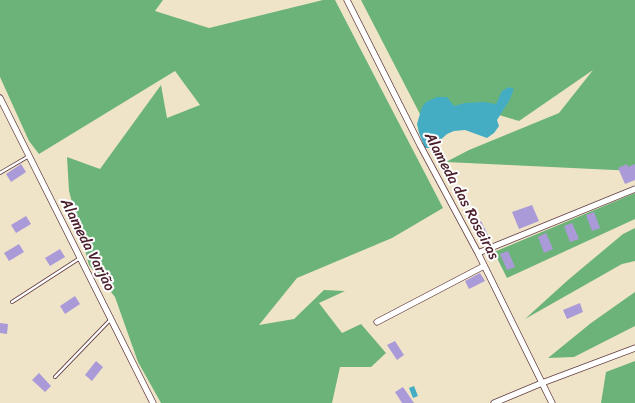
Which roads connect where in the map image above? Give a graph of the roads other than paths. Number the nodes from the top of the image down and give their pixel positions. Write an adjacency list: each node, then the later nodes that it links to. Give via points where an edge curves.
1 (348, 0): 6 (street, Alameda das Roseiras, via 420,145)
2 (1, 102): 3 (street, Alameda Varjão)
3 (29, 156): 4 (lane); 7 (street, Alameda Varjão)
4 (0, 172)
5 (635, 189): 6 (street)
6 (478, 253): 8 (street, Alameda das Roseiras)
7 (80, 257): 9 (lane); 10 (street, Alameda Varjão)
8 (484, 266): 11 (street); 14 (street, Alameda das Roseiras)
9 (12, 302)
10 (111, 319): 13 (lane); 15 (street, Alameda Varjão)
11 (377, 322)
12 (635, 348): 14 (street)
13 (55, 377)
14 (542, 383): 16 (street); 17 (street, Alameda das Roseiras)
15 (153, 403)
16 (494, 403)
17 (552, 403)

